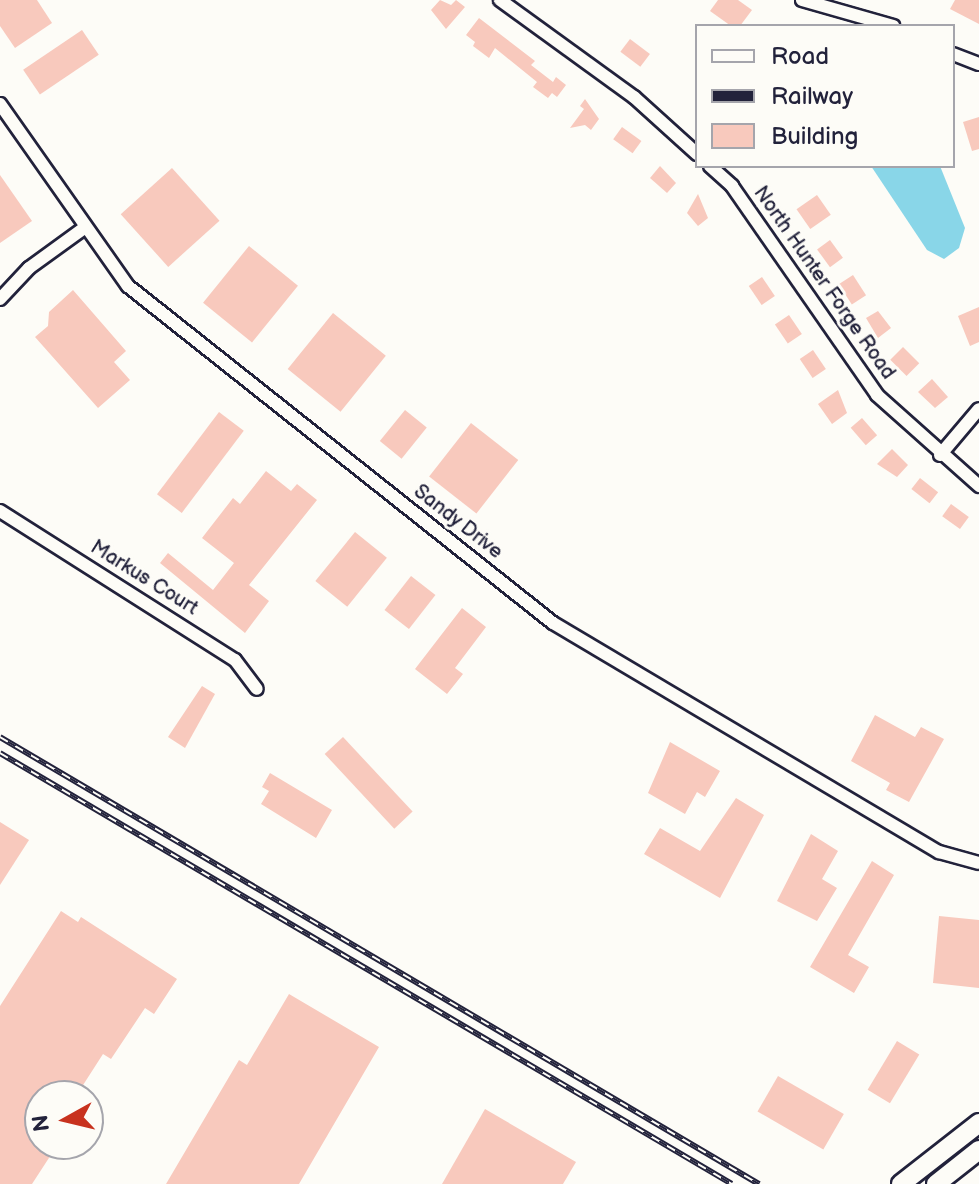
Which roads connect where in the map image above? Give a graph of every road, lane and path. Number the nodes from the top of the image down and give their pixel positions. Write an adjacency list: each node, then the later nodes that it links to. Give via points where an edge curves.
1 (500, 0): 7 (street, via 634,97)
2 (802, 0): 3 (street)
3 (886, 24)
4 (955, 55): 5 (street)
5 (979, 64)
6 (0, 104): 9 (street, Sandy Drive)
7 (695, 152)
8 (712, 168): 12 (street, North Hunter Forge Road, via 732,186 877,395)
9 (84, 228): 10 (street, via 29,268); 16 (street, Sandy Drive, via 140,296 576,640 939,852)
10 (0, 299)
11 (979, 409): 12 (street)
12 (940, 455): 13 (street, North Hunter Forge Road)
13 (979, 486)
14 (0, 511): 15 (street, Markus Court, via 235,660)
15 (257, 689)
16 (979, 863)
17 (979, 1123): 19 (main road)
18 (979, 1150): 20 (main road)
19 (901, 1184)
20 (936, 1184)

